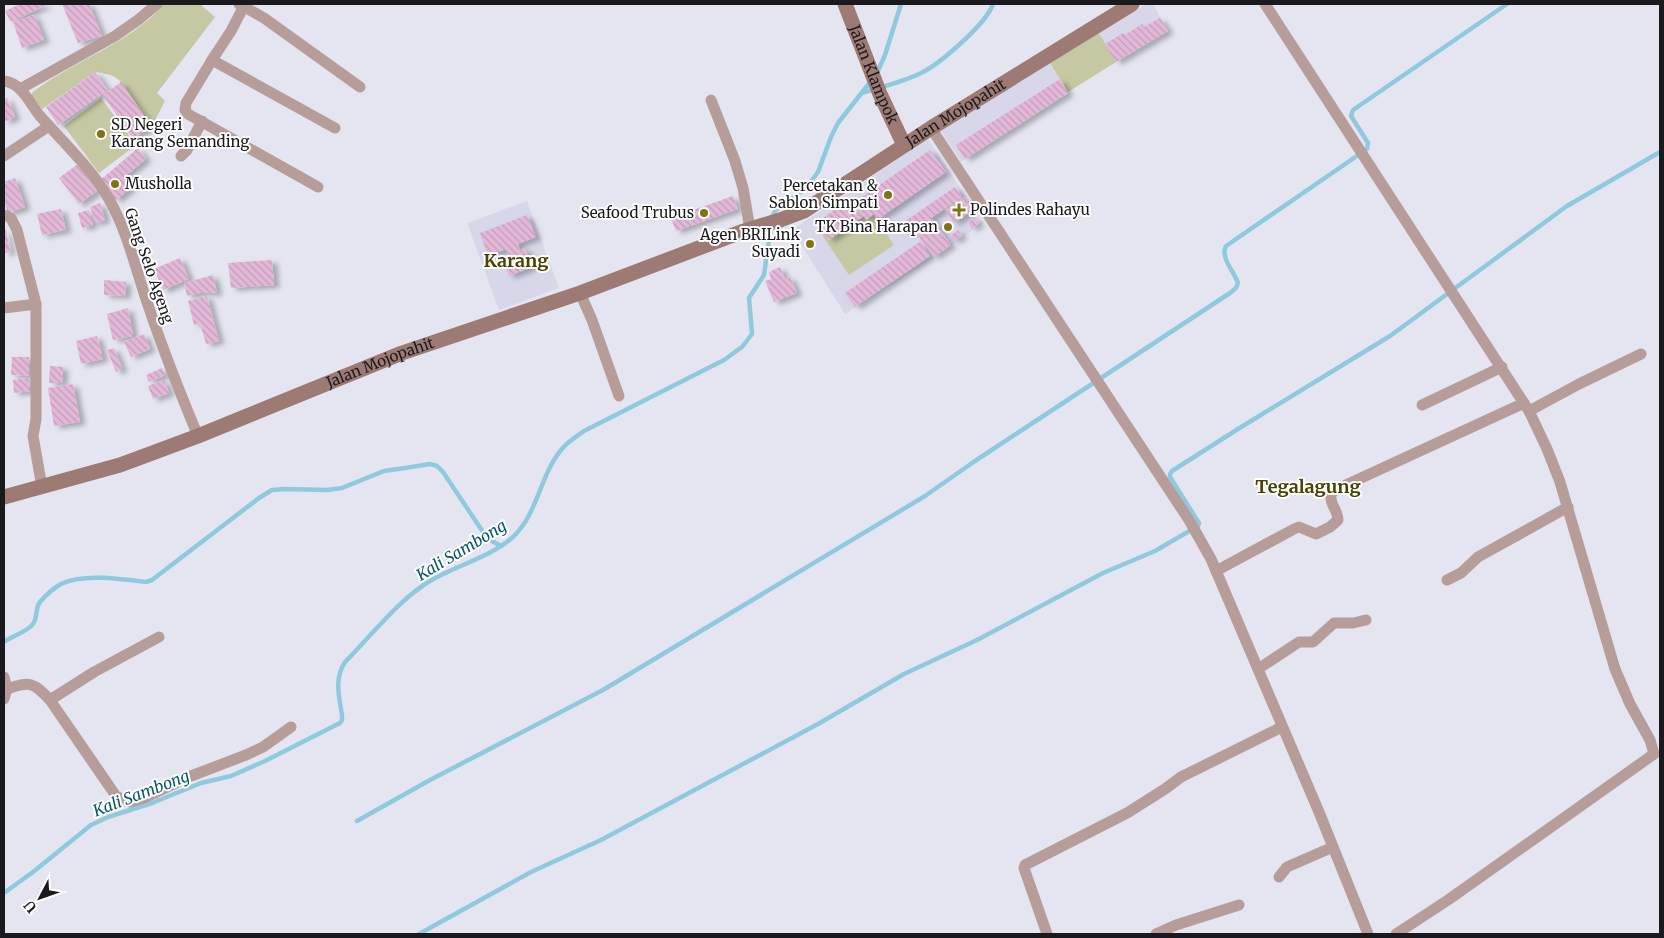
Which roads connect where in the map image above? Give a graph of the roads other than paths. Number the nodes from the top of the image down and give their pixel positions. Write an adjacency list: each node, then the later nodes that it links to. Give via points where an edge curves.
1 (157, 4): 9 (street, via 115,36)
2 (846, 4): 15 (street, Jalan Klampok, via 880,94)
3 (1132, 4): 14 (street, Jalan Mojopahit)
4 (1264, 4): 25 (street)
5 (242, 5): 6 (street, via 232,32); 8 (street)
6 (212, 60): 11 (street, via 185,106 186,112); 13 (street)
7 (4, 81): 9 (street, Gang Selo Ageng)
8 (360, 87)
9 (20, 89): 12 (street, Gang Selo Ageng)
10 (711, 100): 20 (street, via 735,161)
11 (202, 121): 17 (street); 18 (street)
12 (49, 126): 16 (street); 29 (street, Gang Selo Ageng, via 85,165 111,203 167,363)
13 (335, 128)
14 (931, 128): 15 (street, Jalan Mojopahit); 33 (street, via 1197,532)
15 (904, 145): 20 (street, Jalan Mojopahit, via 810,207)
16 (4, 156)
17 (181, 156)
18 (318, 187)
19 (4, 215): 22 (street, via 11,218 17,230)
20 (753, 228): 21 (street, Jalan Mojopahit)
21 (580, 293): 26 (street); 29 (street, Jalan Mojopahit, via 402,353)
22 (36, 304): 23 (street); 30 (street, via 36,419 33,436)
23 (4, 308)
24 (1641, 354): 28 (street)
25 (1502, 367): 27 (street); 28 (street)
26 (619, 396)
27 (1422, 406)
28 (1526, 407): 32 (street, via 1548,449); 33 (street, via 1335,490 1330,494 1330,501 1338,520 1320,533 1300,527 1294,529)
29 (198, 436): 30 (street, Jalan Mojopahit)
30 (42, 487): 31 (street, Jalan Mojopahit)
31 (4, 497)
32 (1568, 507): 34 (street, via 1478,557 1461,573); 43 (street, via 1615,669)
33 (1216, 570): 37 (street)
34 (1447, 580)
35 (1366, 620): 37 (street, via 1332,624 1313,642 1298,642)
36 (159, 637): 40 (street)
37 (1258, 669): 42 (street)
38 (4, 677): 39 (street)
39 (5, 694): 40 (street, via 30,683)
40 (50, 700): 41 (street, via 116,796 130,802 246,755)
41 (291, 727)
42 (1282, 727): 44 (street); 47 (street, via 1181,777 1128,812 1025,865)
43 (1657, 754): 50 (street)
44 (1333, 847): 45 (street, via 1287,867); 49 (street)
45 (1280, 877)
46 (1240, 905): 48 (street)
47 (1047, 934)
48 (1156, 934)
49 (1368, 934)
50 (1396, 934)

